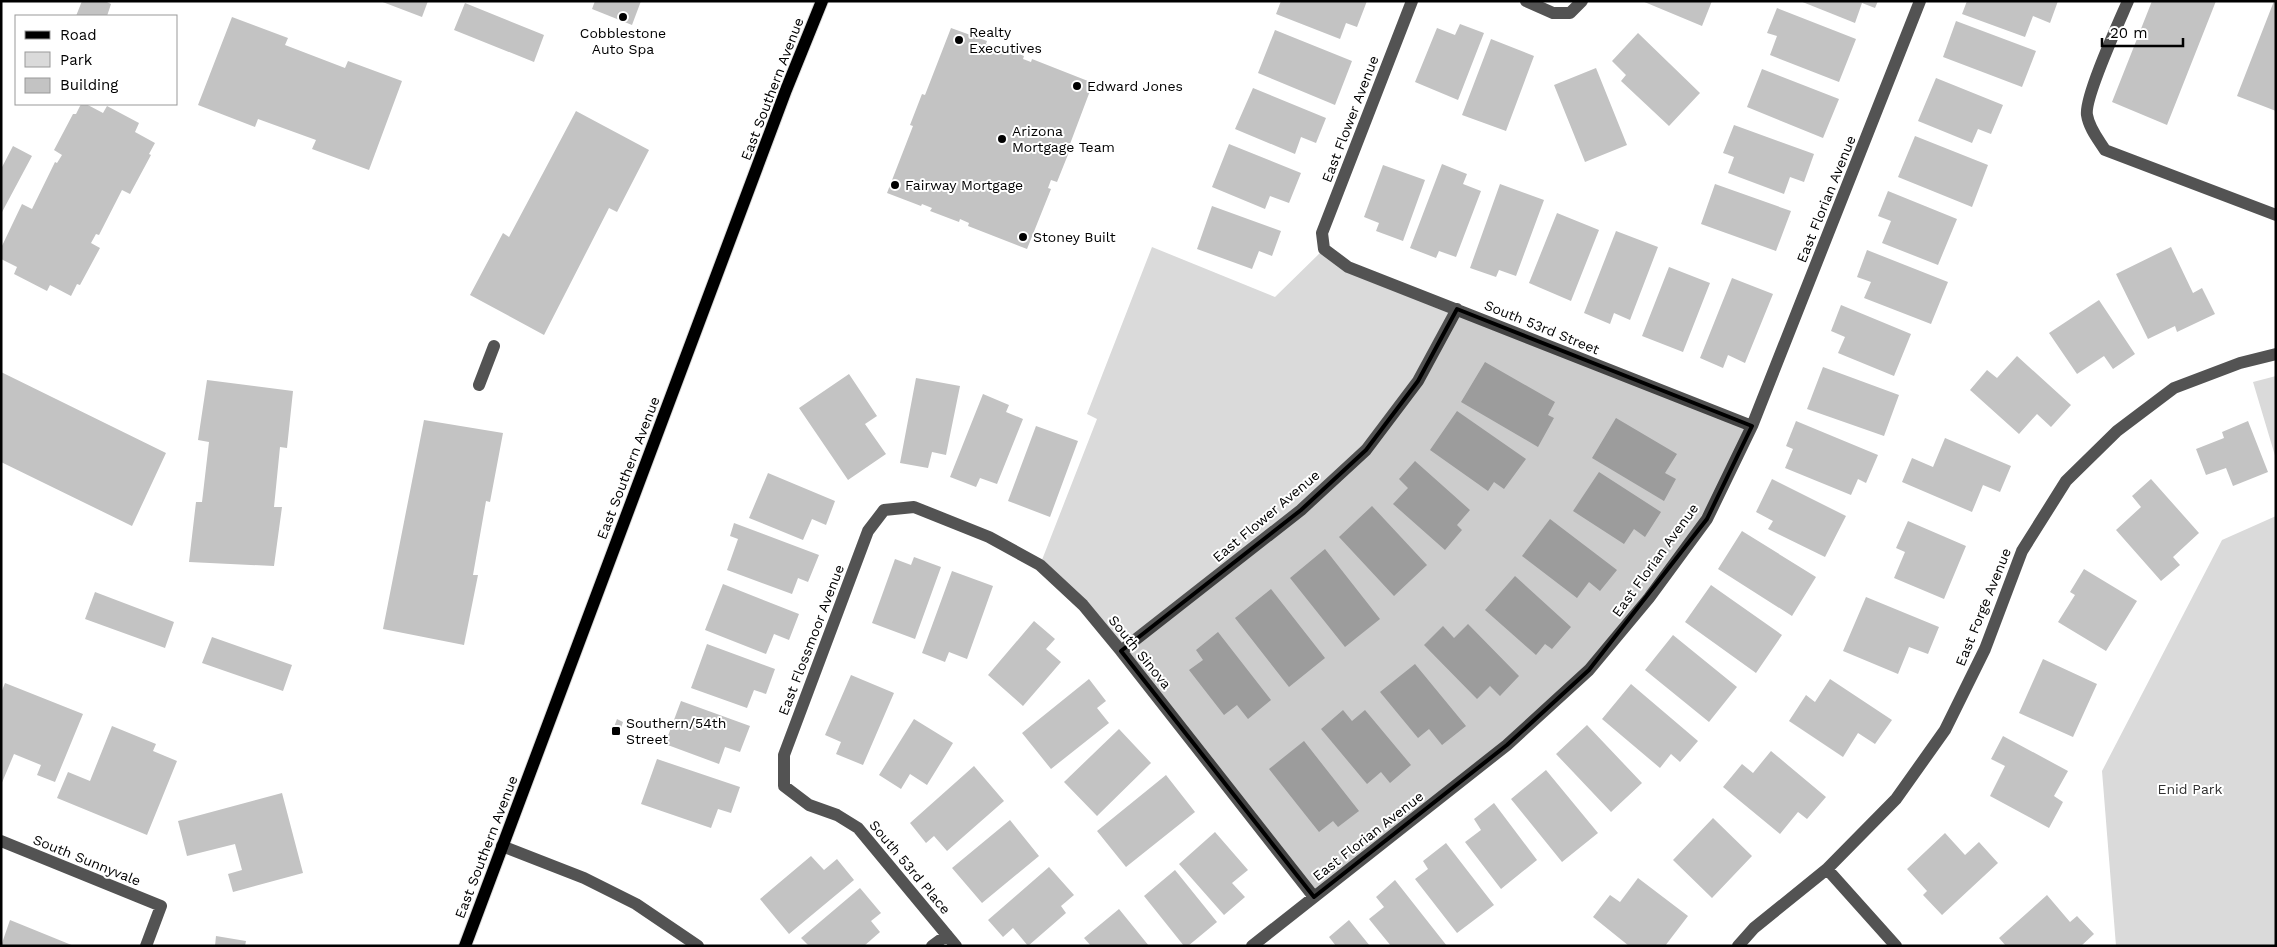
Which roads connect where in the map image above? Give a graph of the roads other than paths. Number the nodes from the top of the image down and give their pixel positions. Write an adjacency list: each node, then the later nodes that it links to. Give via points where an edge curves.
1 (822, 1): 18 (main road, East Southern Avenue)
2 (1412, 1): 8 (street, East Flower Avenue, via 1322,233)
3 (1526, 1): 4 (street, via 1553,12 1570,12)
4 (1582, 1)
5 (1920, 1): 13 (street, East Florian Avenue)
6 (2128, 1): 7 (street, via 2092,88 2086,114 2093,132 2106,150)
7 (2276, 215)
8 (1324, 249): 9 (street, South 53rd Street, via 1348,266)
9 (1457, 309): 13 (street, South 53rd Street); 15 (street, East Flower Avenue, via 1418,381 1366,450 1301,510)
10 (494, 346): 12 (street)
11 (2276, 354): 19 (street, East Forge Avenue, via 2240,363 2174,388 2117,431 2066,482 2022,550 1985,649 1945,730 1896,799)
12 (480, 385)
13 (1752, 426): 20 (street, East Florian Avenue, via 1707,519 1649,598 1589,670 1507,745)
14 (884, 510): 15 (street, South Sinova, via 914,507 989,537 1040,565 1083,605); 16 (street, East Flossmoor Avenue, via 868,531 784,755)
15 (1121, 651): 20 (street, South Sinova)
16 (784, 786): 21 (street, South 53rd Place, via 809,806 837,815 858,828)
17 (1, 841): 22 (street, South Sunnyvale, via 161,906)
18 (502, 846): 23 (main road, East Southern Avenue); 24 (street, via 584,878 627,899)
19 (1828, 869): 28 (street, East Forge Avenue, via 1754,928); 29 (street)
20 (1314, 897): 27 (street, East Florian Avenue)
21 (947, 935): 25 (street); 26 (street, South 53rd Place)
22 (146, 946)
23 (465, 946)
24 (698, 946)
25 (932, 946)
26 (956, 946)
27 (1252, 946)
28 (1738, 946)
29 (1896, 946)

